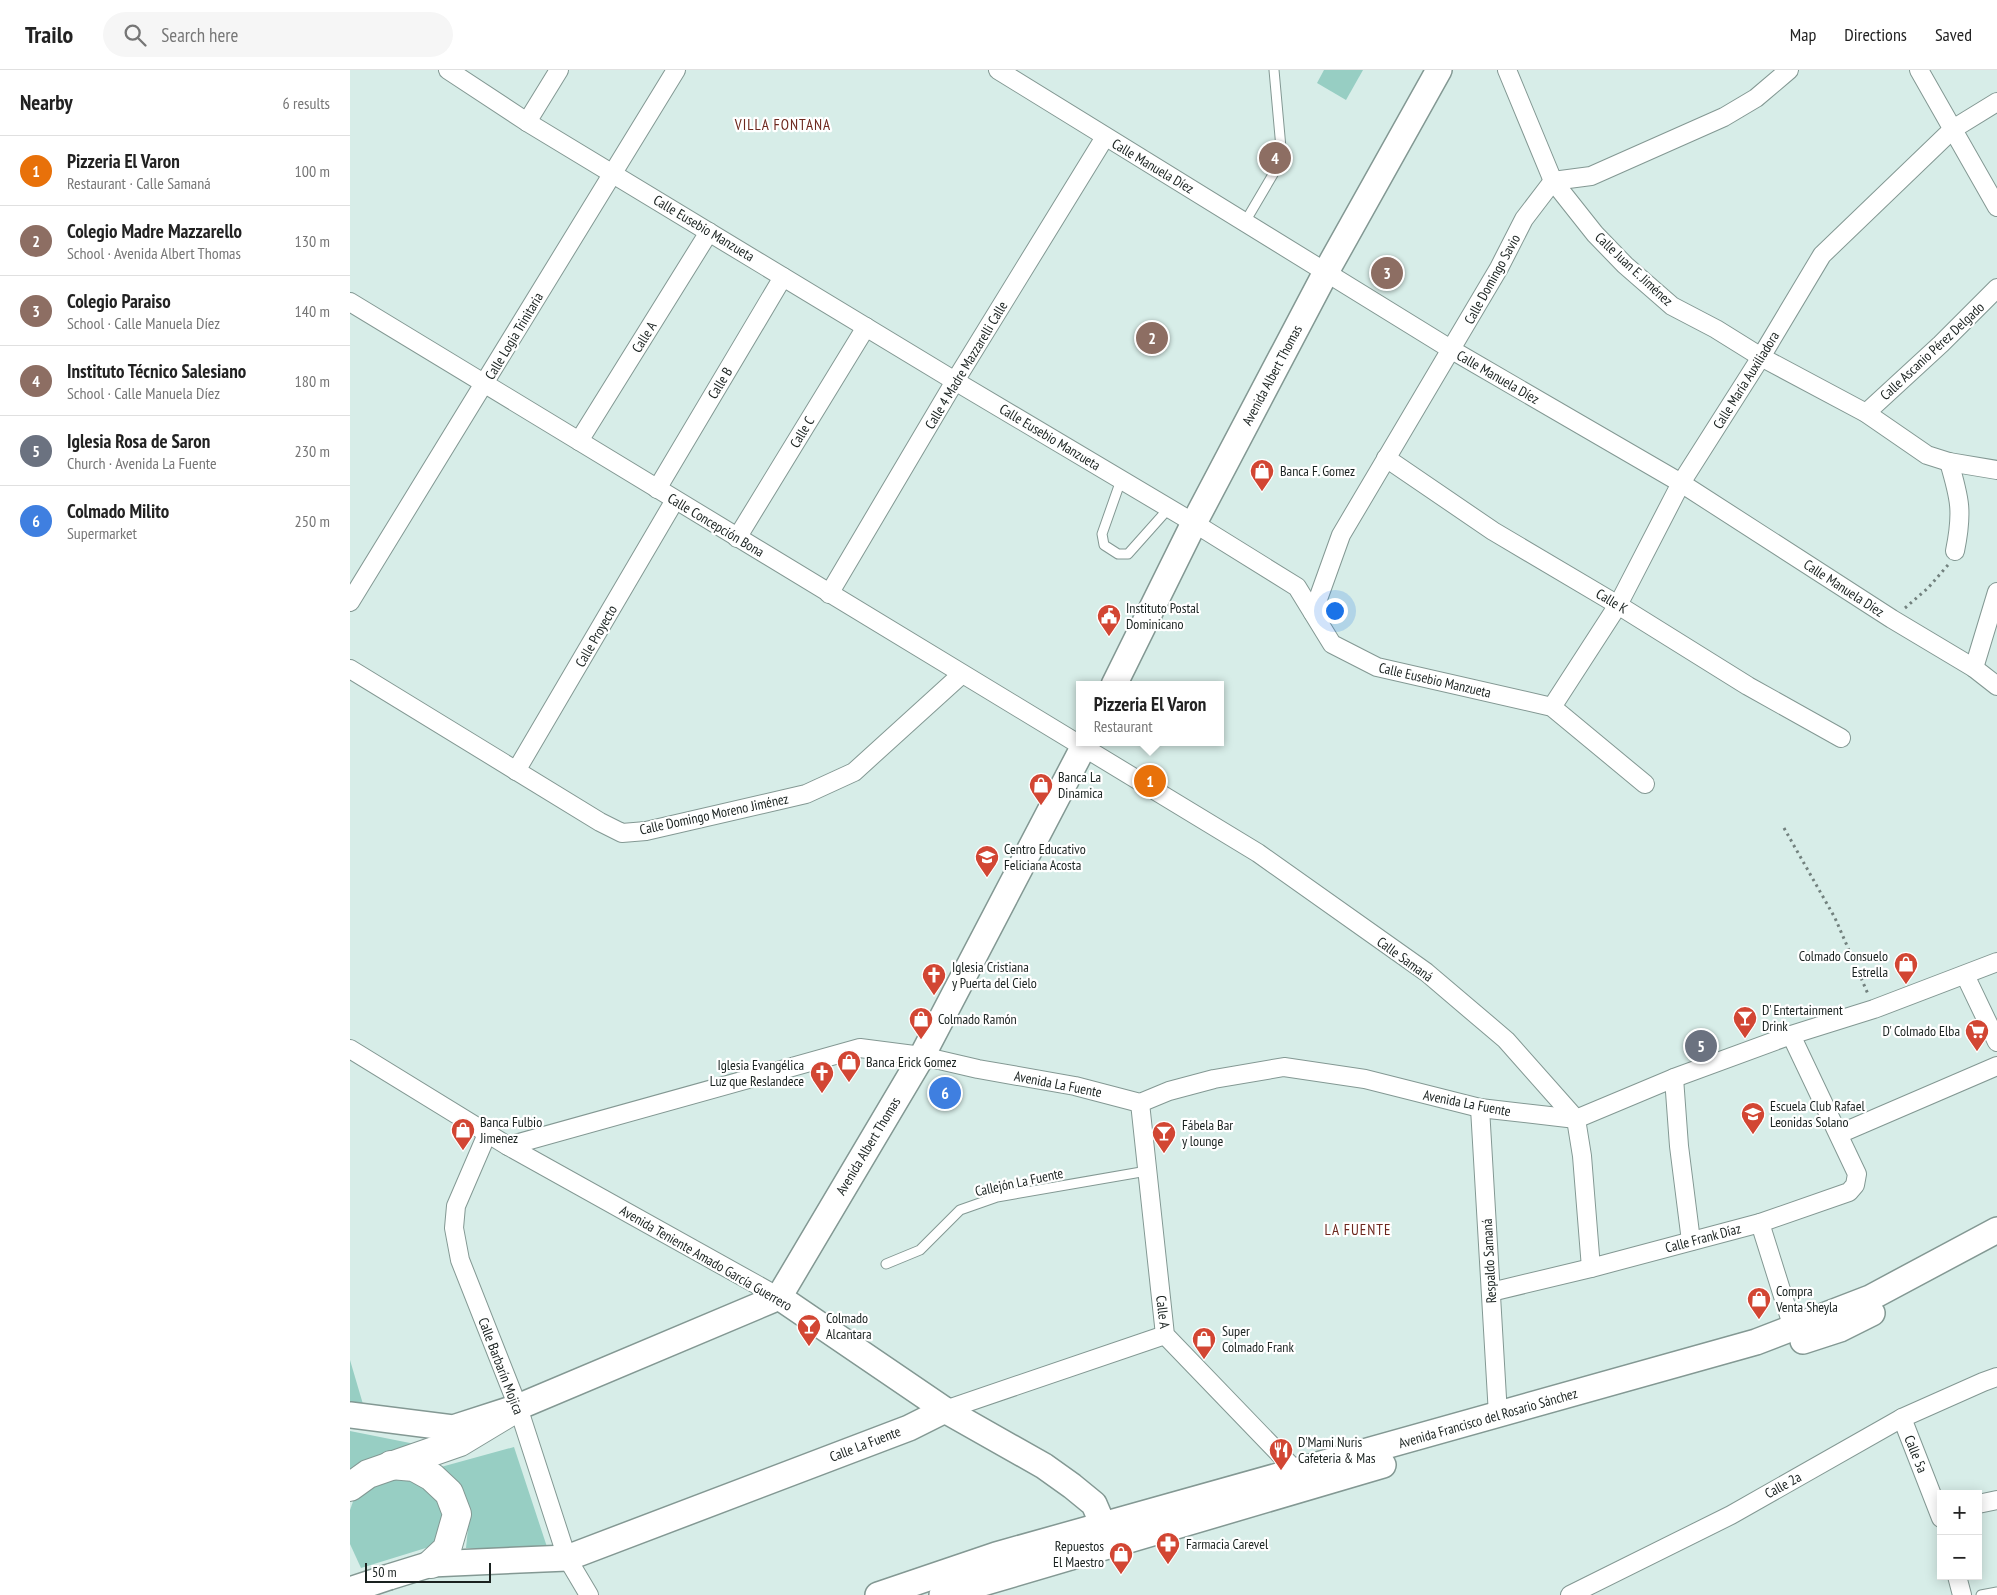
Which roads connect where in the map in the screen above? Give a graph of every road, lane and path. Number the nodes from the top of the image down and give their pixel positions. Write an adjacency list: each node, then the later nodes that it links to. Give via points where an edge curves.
1 (448, 70): 11 (street, Calle Eusebio Manzueta)
2 (559, 70): 11 (street)
3 (676, 70): 14 (street, Calle Logia Trinitaria)
4 (998, 70): 13 (street, Calle Manuela Díez)
5 (1274, 70): 17 (lane, via 1282,159)
6 (1439, 70): 19 (main road, Avenida Albert Thomas)
7 (1506, 70): 15 (street, Calle Juan E. Jiménez)
8 (1789, 70): 15 (street, via 1756,98 1724,117 1591,176)
9 (1919, 70): 12 (street)
10 (1997, 102): 12 (street, Calle María Auxiliadora)
11 (527, 122): 14 (street, Calle Eusebio Manzueta)
12 (1953, 129): 16 (street); 25 (street, Calle María Auxiliadora, via 1822,255)
13 (1105, 137): 17 (street, Calle Manuela Díez); 26 (street, Calle 4 Madre Mazzarelli Calle)
14 (612, 173): 18 (street, Calle Eusebio Manzueta); 27 (street, Calle Logia Trinitaria)
15 (1553, 181): 24 (street, Calle Domingo Savio, via 1524,219 1500,268); 25 (street, Calle Juan E. Jiménez, via 1594,234 1672,306)
16 (1997, 207)
17 (1245, 222): 19 (street, Calle Manuela Díez)
18 (710, 232): 20 (street, Calle Eusebio Manzueta); 29 (street, Calle A)
19 (1326, 272): 24 (street, Calle Manuela Díez); 38 (main road, Avenida Albert Thomas)
20 (783, 277): 23 (street, Calle Eusebio Manzueta); 35 (street, Calle B)
21 (1997, 288): 28 (street, Calle Ascanio Pérez Delgado)
22 (350, 302): 27 (street, Calle Concepción Bona)
23 (866, 327): 26 (street, Calle Eusebio Manzueta); 39 (street, Calle C)
24 (1452, 350): 30 (street, Calle Domingo Savio); 34 (street, Calle Manuela Díez)
25 (1761, 357): 28 (street, Calle Juan E. Jiménez); 34 (street, Calle María Auxiliadora)
26 (955, 381): 33 (street, Calle Eusebio Manzueta); 42 (street, Calle 4 Madre Mazzarelli Calle)
27 (485, 384): 29 (street, Calle Concepción Bona); 43 (street, Calle Logia Trinitaria)
28 (1866, 413): 31 (street, Calle Juan E. Jiménez, via 1927,455)
29 (579, 441): 35 (street, Calle Concepción Bona)
30 (1386, 458): 44 (street, Calle K, via 1493,531); 45 (street, Calle Domingo Savio, via 1341,535)
31 (1949, 462): 32 (street, Calle Juan E. Jiménez); 40 (street, via 1960,498)
32 (1997, 470)
33 (1121, 480): 37 (street, Calle Eusebio Manzueta); 37 (lane, via 1102,534 1104,545 1118,554 1128,554)
34 (1681, 483): 44 (street, Calle María Auxiliadora); 46 (street, Calle Manuela Díez)
35 (657, 489): 36 (street, Calle Concepción Bona)
36 (675, 500): 39 (street, Calle Concepción Bona); 57 (street, Calle Proyecto)
37 (1169, 508): 38 (street, Calle Eusebio Manzueta)
38 (1194, 523): 45 (street, Calle Eusebio Manzueta, via 1297,587); 50 (main road, Avenida Albert Thomas)
39 (737, 538): 42 (street, Calle Concepción Bona)
40 (1955, 551): 46 (path, via 1946,569)
41 (1997, 592): 47 (street)
42 (829, 594): 49 (street, Calle Concepción Bona)
43 (350, 602)
44 (1618, 605): 52 (street, Calle María Auxiliadora); 53 (street, Calle K, via 1748,686)
45 (1313, 613): 52 (street, Calle Eusebio Manzueta, via 1332,644 1377,667)
46 (1892, 619): 47 (street, Calle Manuela Díez)
47 (1974, 668): 51 (street, Calle Manuela Díez)
48 (350, 669): 57 (street, Calle Domingo Moreno Jiménez)
49 (962, 674): 54 (street, Calle Concepción Bona); 57 (street, Calle Domingo Moreno Jiménez, via 854,772 806,794 646,831 622,833)
50 (1116, 681)
51 (1997, 686)
52 (1552, 707): 58 (street, Calle Eusebio Manzueta)
53 (1841, 738)
54 (1076, 740)
55 (1084, 746): 66 (main road, Avenida Albert Thomas)
56 (1087, 746): 71 (street, Calle Samaná, via 1258,853 1426,972 1506,1040)
57 (516, 771)
58 (1645, 784)
59 (1784, 828): 62 (path, via 1835,918)
60 (1997, 962): 61 (street, Avenida La Fuente)
61 (1965, 975): 62 (street, Avenida La Fuente); 64 (street)
62 (1874, 1009): 63 (street, Avenida La Fuente)
63 (1791, 1035): 68 (street, Avenida La Fuente); 73 (street, Calle Frank Díaz)
64 (1997, 1042)
65 (350, 1049): 72 (street, Avenida Teniente Amado García Guerrero)
66 (922, 1056): 69 (street, Avenida La Fuente, via 1074,1086); 74 (street, via 860,1048); 83 (main road, Avenida Albert Thomas)
67 (1997, 1066): 73 (street)
68 (1674, 1078): 71 (street, Avenida La Fuente); 78 (street)
69 (1140, 1103): 70 (street, Avenida La Fuente, via 1169,1091 1284,1067 1365,1079); 75 (street, Calle A)
70 (1480, 1108): 71 (street, Avenida La Fuente); 82 (street, Respaldo Samaná)
71 (1576, 1119): 81 (street)
72 (487, 1134): 74 (street, Avenida Teniente Amado García Guerrero); 87 (street, Calle Barbarín Mojica, via 456,1206 454,1228 460,1260)
73 (1839, 1134): 76 (street, Calle Frank Díaz, via 1857,1174 1855,1185 1849,1192)
74 (508, 1146): 83 (street, Avenida Teniente Amado García Guerrero)
75 (1147, 1171): 80 (lane, Callejón La Fuente, via 997,1197 960,1210 920,1250); 85 (street, Calle A)
76 (1760, 1223): 78 (street, Calle Frank Díaz); 84 (street)
77 (1997, 1230): 84 (main road, Avenida Francisco del Rosario Sánchez, via 1870,1298)
78 (1691, 1241): 81 (street, Calle Frank Díaz)
79 (1997, 1248): 98 (main road, Avenida Francisco del Rosario Sánchez, via 1840,1329 1678,1381)
80 (886, 1264)
81 (1591, 1268): 82 (street, Calle Frank Díaz)
82 (1491, 1292): 90 (street, Respaldo Samaná)
83 (779, 1297): 87 (main road); 88 (main road, Avenida Teniente Amado García Guerrero)
84 (1793, 1328): 90 (main road, Avenida Francisco del Rosario Sánchez, via 1756,1342)
85 (1166, 1335): 88 (street, Calle La Fuente); 93 (street, Calle A)
86 (1997, 1377): 91 (street, Calle 2a)
87 (518, 1407): 89 (main road, via 453,1428); 92 (main road, via 460,1442); 99 (street, Calle Barbarín Mojica)
88 (945, 1410): 98 (main road, Avenida Teniente Amado García Guerrero, via 1051,1471 1094,1504); 99 (main road, Calle La Fuente, via 908,1428)
89 (350, 1415)
90 (1498, 1415): 93 (main road, Avenida Francisco del Rosario Sánchez)
91 (1902, 1418): 97 (street, Calle 5a); 109 (street, Calle 2a, via 1731,1515)
92 (391, 1465): 94 (main road, via 368,1474); 100 (main road, via 414,1468 432,1477 449,1493 457,1514 447,1549)
93 (1296, 1471): 98 (main road, Avenida Francisco del Rosario Sánchez)
94 (350, 1487)
95 (1997, 1500): 96 (street)
96 (1982, 1503)
97 (1937, 1506)
98 (1107, 1534): 107 (main road, Avenida Francisco del Rosario Sánchez, via 996,1555); 108 (main road, Avenida Francisco del Rosario Sánchez)
99 (567, 1558): 100 (main road, Calle La Fuente); 106 (street, Calle Barbarín Mojica)
100 (431, 1564): 103 (main road, Calle La Fuente, bridge)
101 (350, 1580): 105 (main road)
102 (1958, 1580): 110 (street)
103 (350, 1590)
104 (1997, 1592): 111 (lane)
105 (360, 1595)
106 (589, 1595)
107 (878, 1595)
108 (942, 1595)
109 (1570, 1595)
110 (1962, 1595)
111 (1981, 1595)

